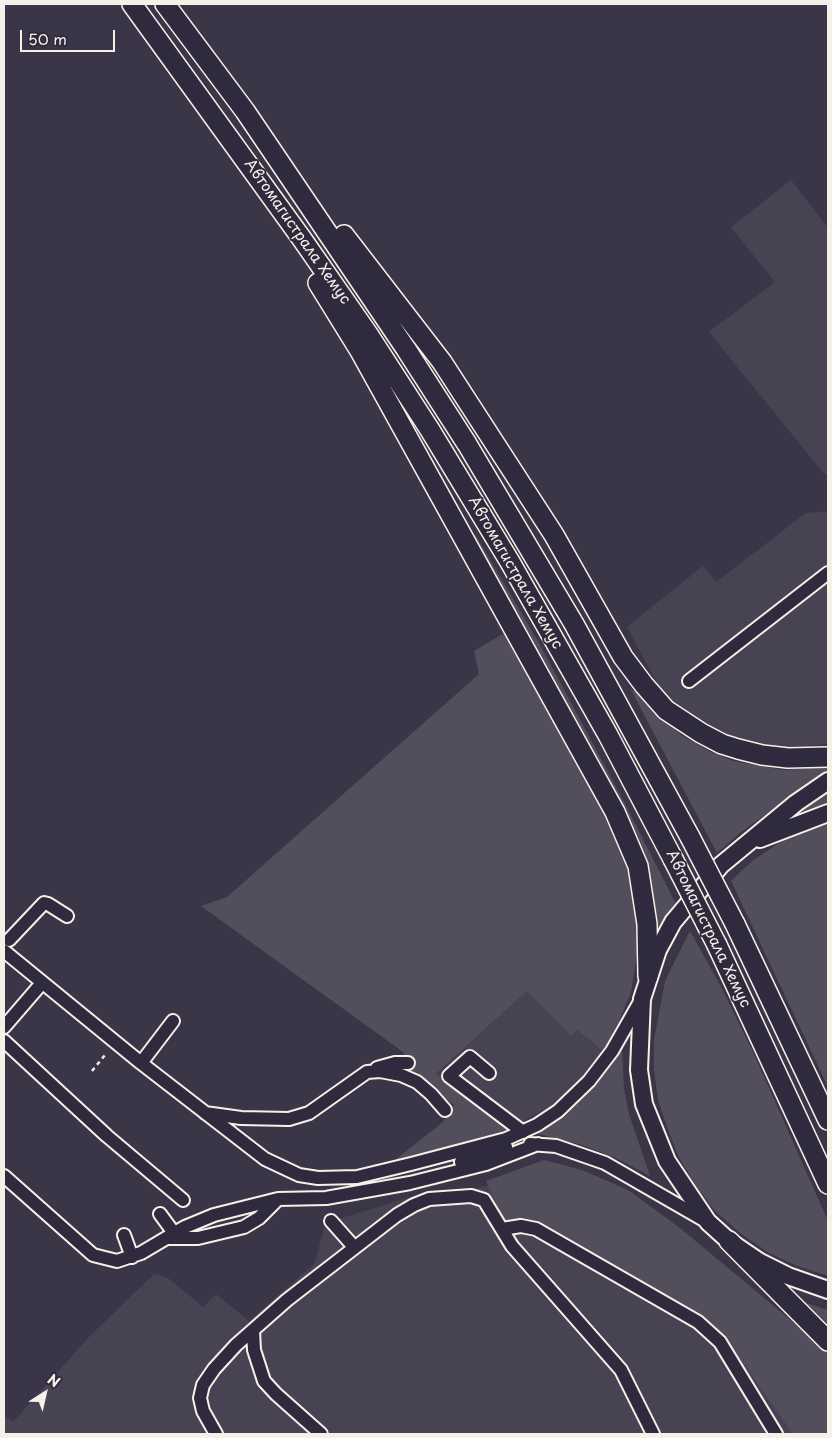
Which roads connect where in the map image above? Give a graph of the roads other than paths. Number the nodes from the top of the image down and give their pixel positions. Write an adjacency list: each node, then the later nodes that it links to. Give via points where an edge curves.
1 (132, 4): 4 (highway, Автомагистрала Хемус)
2 (165, 4): 3 (highway, Автомагистрала Хемус)
3 (245, 111): 7 (highway, via 442,362 554,535 623,657 666,710 722,744 762,755); 25 (highway, Автомагистрала Хемус, bridge, via 467,444 583,640 735,924)
4 (226, 131): 13 (highway, via 360,351 615,812 638,866 647,924); 30 (highway, Автомагистрала Хемус, bridge, via 368,334 430,430 608,735 717,945)
5 (828, 573): 6 (street)
6 (689, 681)
7 (828, 757)
8 (828, 781): 10 (main road)
9 (828, 813): 10 (main road)
10 (746, 845): 13 (main road, via 721,865 674,922)
11 (67, 916): 12 (street, via 44,904)
12 (5, 943): 14 (street)
13 (648, 976): 15 (main road)
14 (42, 983): 17 (street); 19 (street)
15 (642, 999): 26 (street, via 612,1051 589,1081 558,1111); 35 (main road, via 639,1070 644,1104 667,1161)
16 (173, 1022): 19 (street)
17 (4, 1026)
18 (4, 1041): 32 (street, via 107,1136)
19 (141, 1063): 24 (street)
20 (408, 1063): 21 (street, via 395,1063)
21 (368, 1072): 23 (street, via 390,1072 417,1082); 24 (street, via 309,1113 289,1119)
22 (489, 1073): 26 (street, via 470,1057 449,1076)
23 (445, 1110)
24 (205, 1113): 26 (street, via 265,1160 307,1176 357,1177)
25 (828, 1120)
26 (523, 1132)
27 (538, 1144): 29 (street, via 519,1143); 29 (street, via 487,1173); 35 (street, via 556,1146 605,1164)
28 (4, 1176): 41 (street, via 93,1255 117,1261)
29 (410, 1183): 31 (street, via 326,1198)
30 (828, 1184)
31 (278, 1199): 38 (street, via 214,1215); 38 (street, via 259,1218 244,1227 198,1238)
32 (183, 1200)
33 (160, 1214): 38 (street)
34 (331, 1221): 40 (street)
35 (708, 1222): 39 (main road)
36 (502, 1229): 40 (street, via 490,1206 479,1197 429,1200 397,1215); 47 (street, via 512,1246 621,1370); 48 (street, via 522,1226 536,1229 698,1322 720,1342)
37 (124, 1235): 41 (street)
38 (170, 1236): 41 (street)
39 (730, 1241): 42 (main road, via 760,1262); 44 (highway)
40 (354, 1247): 43 (street)
41 (132, 1257)
42 (828, 1290)
43 (253, 1330): 45 (street, via 214,1369 203,1385 202,1411); 46 (street, via 254,1350 264,1381)
44 (828, 1341)
45 (216, 1434)
46 (321, 1434)
47 (653, 1434)
48 (776, 1434)

